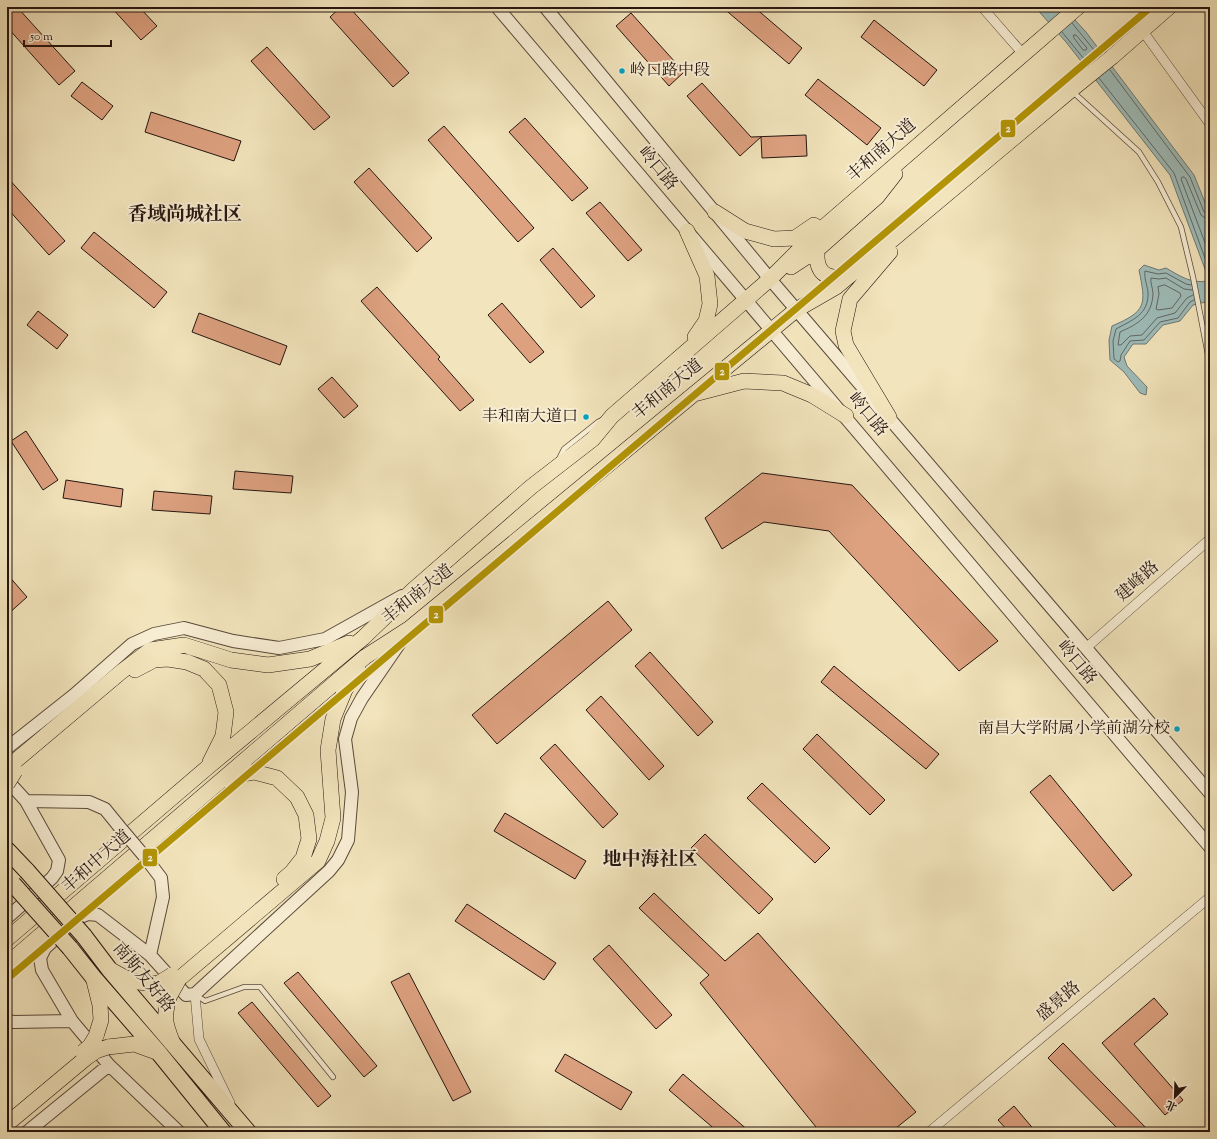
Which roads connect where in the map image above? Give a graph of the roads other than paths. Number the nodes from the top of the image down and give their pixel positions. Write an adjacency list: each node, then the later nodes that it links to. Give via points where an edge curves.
1 (497, 7): 15 (street, 岭口路)
2 (545, 7): 12 (street, 岭口路)
3 (982, 7): 7 (street)
4 (1169, 7): 6 (main road, 丰和南大道)
5 (1075, 9): 7 (main road, 丰和南大道)
6 (1142, 30): 8 (main road, 丰和南大道); 9 (street)
7 (1023, 54): 10 (main road, 丰和南大道)
8 (1076, 86): 14 (main road, 丰和南大道); 23 (lane, via 1139,152 1181,227)
9 (1210, 124)
10 (916, 147): 11 (main road, 丰和南大道); 16 (main road, via 877,197)
11 (879, 179): 12 (main road, via 795,238 774,239 745,231); 13 (main road, 丰和南大道)
12 (715, 212): 18 (street, 岭口路)
13 (836, 216): 16 (main road, via 820,239); 18 (main road, 丰和南大道)
14 (919, 218): 17 (main road, 丰和南大道); 26 (main road, via 850,299 843,331 846,345)
15 (687, 231): 19 (street, 岭口路); 22 (main road, via 707,276 710,304 706,321)
16 (817, 250): 17 (main road, via 817,264 822,273 841,278); 18 (main road)
17 (872, 257): 20 (main road, 丰和南大道, via 836,287)
18 (770, 279): 19 (main road, 丰和南大道); 20 (street, 岭口路)
19 (746, 300): 21 (street, 岭口路); 22 (main road, 丰和南大道)
20 (796, 310): 21 (main road, 丰和南大道); 26 (street, 岭口路)
21 (772, 329): 24 (main road, 丰和南大道); 25 (street, 岭口路)
22 (683, 355): 28 (main road, 丰和南大道, via 612,416 593,439 556,467)
23 (1210, 365)
24 (693, 394): 25 (main road, via 744,381 783,383); 29 (main road, 丰和南大道)
25 (846, 416): 39 (street, 岭口路)
26 (888, 417): 31 (street, 岭口路)
27 (1210, 539): 31 (street, 建峰路)
28 (413, 590): 30 (main road, 丰和南大道); 33 (street, via 325,639 279,648 233,641 184,628 154,634 132,644 74,695)
29 (410, 628): 32 (main road, 丰和南大道); 50 (street, via 351,718 345,739 352,792 348,840 338,860)
30 (363, 638): 34 (main road, 丰和南大道); 35 (main road, via 310,659 268,665 231,660 184,645 150,650 121,672)
31 (1086, 648): 37 (street, 岭口路)
32 (364, 657): 36 (main road, 丰和南大道); 49 (main road, via 345,690 333,719 328,750 333,818 318,861)
33 (7, 748)
34 (208, 767): 35 (main road, via 223,736 226,712 219,685 204,669 187,662 168,659 154,660 129,674); 44 (main road, 丰和中大道)
35 (9, 774): 38 (street)
36 (211, 789): 46 (main road, 丰和中大道); 49 (main road, via 236,775 254,772 277,778 297,797 306,815 309,839 302,858 292,872)
37 (1210, 793)
38 (26, 801): 43 (street, via 59,860 57,871 52,878); 45 (street, bridge, via 89,802 105,809 146,857 161,878 163,897)
39 (1210, 847)
40 (7, 850): 47 (highway, 南斯友好路, bridge, via 84,936)
41 (10, 881): 48 (highway, bridge)
42 (1210, 897): 64 (street, 盛景路)
43 (7, 916)
44 (7, 939)
45 (150, 955): 50 (street, via 186,995); 52 (street, via 98,915 88,914 78,918 45,948 40,958 42,970)
46 (7, 964)
47 (109, 969): 49 (main road, bridge, via 129,980 144,984 159,983); 53 (highway, 南斯友好路)
48 (93, 977): 54 (highway); 55 (main road, bridge, via 101,1020 96,1036)
49 (176, 977): 53 (main road, bridge, via 165,1014)
50 (195, 994): 57 (lane, via 205,1001 244,987 260,987); 60 (street, via 199,1039)
51 (7, 1021): 52 (street)
52 (72, 1021): 56 (street)
53 (172, 1042): 60 (highway, 南斯友好路)
54 (159, 1053): 55 (main road, bridge, via 134,1044 108,1047); 63 (highway)
55 (84, 1055): 58 (main road); 59 (main road)
56 (109, 1065): 61 (street); 62 (street)
57 (333, 1077)
58 (7, 1113)
59 (7, 1124)
60 (243, 1126)
61 (27, 1132)
62 (178, 1132)
63 (223, 1132)
64 (929, 1132)

